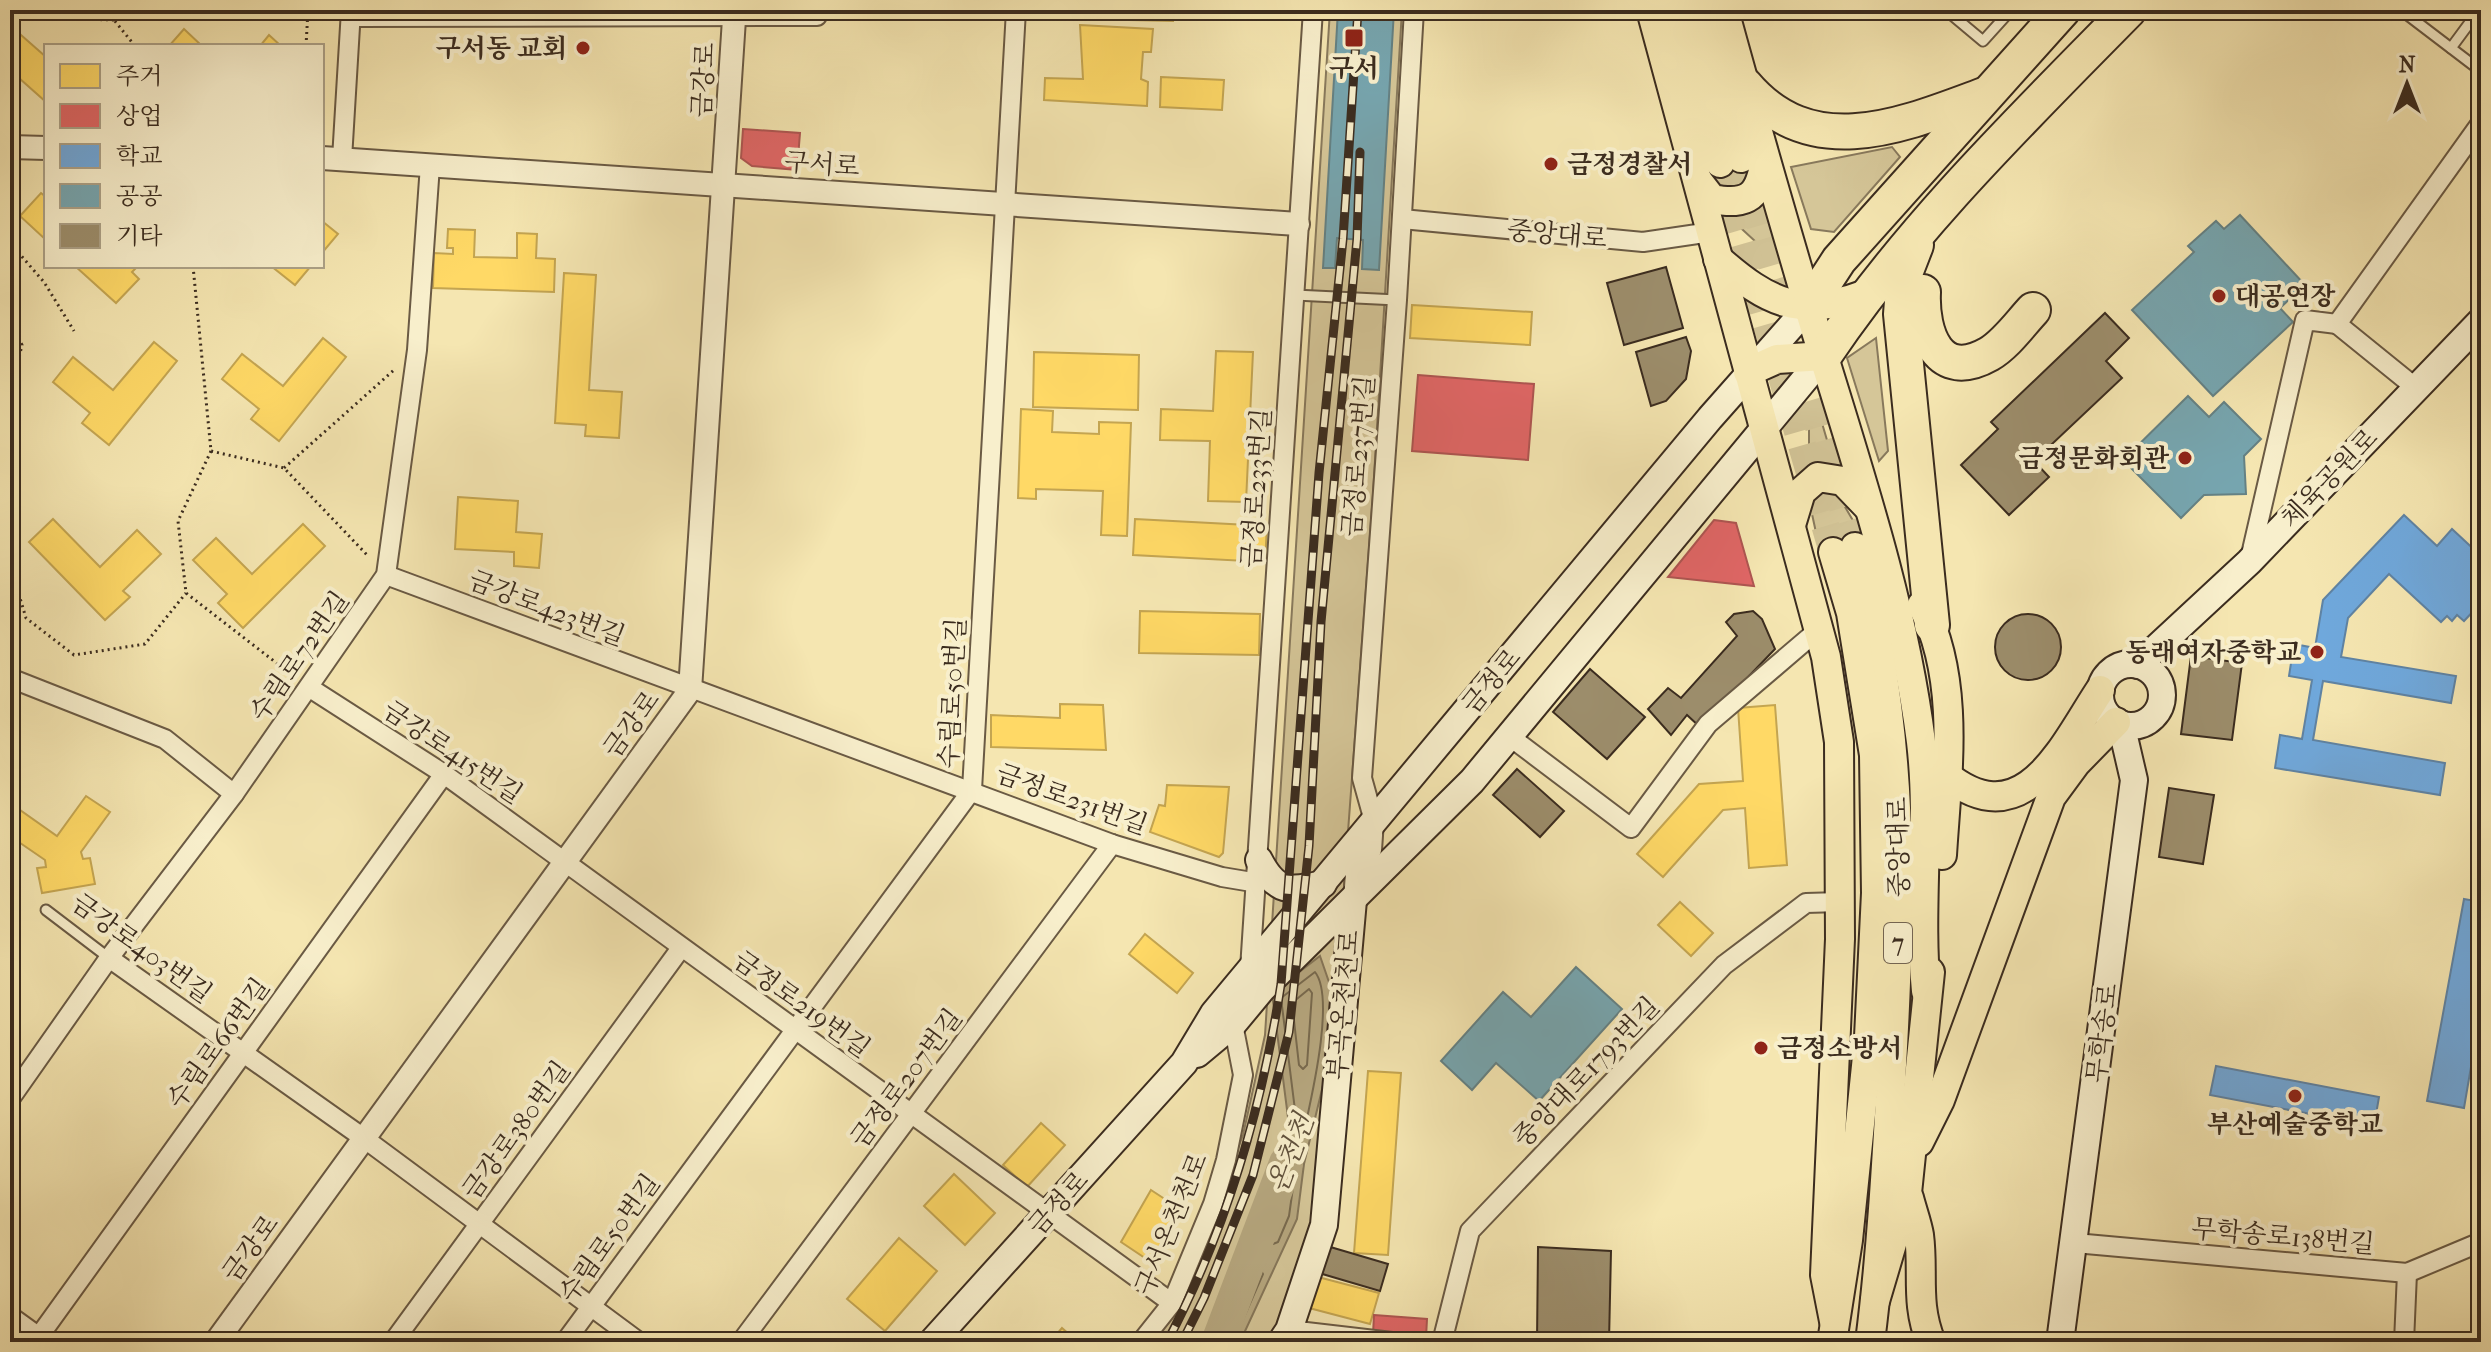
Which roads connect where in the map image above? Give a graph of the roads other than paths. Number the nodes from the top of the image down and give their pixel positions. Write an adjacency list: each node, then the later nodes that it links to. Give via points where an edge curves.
1 (817, 10): 17 (street, via 817,16)
2 (1016, 10): 30 (street, 수림로50번길)
3 (1313, 10): 33 (street, 금정로233번길)
4 (1414, 10): 32 (street, 금정로237번길)
5 (1651, 10): 28 (main road)
6 (1679, 10): 28 (main road)
7 (1701, 10): 28 (main road)
8 (1724, 10): 21 (main road)
9 (1946, 10): 10 (lane, via 1983,41)
10 (2011, 10)
11 (2063, 10): 22 (highway)
12 (2126, 10): 18 (highway)
13 (2139, 10): 18 (highway)
14 (2401, 10): 19 (lane)
15 (2479, 10): 19 (lane)
16 (351, 14): 17 (street); 26 (street)
17 (732, 14): 29 (street, 금강로)
18 (2093, 47): 31 (highway)
19 (2451, 48): 20 (lane)
20 (2481, 71)
21 (1745, 85): 22 (highway, via 1785,118 1851,132 1893,127); 28 (main road)
22 (1988, 94): 38 (highway, via 1839,260)
23 (2481, 123): 41 (street)
24 (10, 147): 25 (street)
25 (44, 148)
26 (332, 159): 27 (street, 구서로)
27 (430, 165): 29 (street, 구서로); 49 (street, 수림로72번길, via 417,350)
28 (1731, 166): 34 (main road); 38 (main road)
29 (726, 185): 30 (street, 구서로); 55 (street, 금강로)
30 (1007, 205): 33 (street, 구서로); 63 (street, 수림로50번길)
31 (1939, 206): 35 (highway); 39 (highway, via 1927,248 1923,298 1924,329 1933,348 1954,359 1980,358 1994,351); 50 (highway, via 1914,248 1900,302)
32 (1402, 219): 34 (street, 중앙대로); 37 (street, 금정로237번길)
33 (1298, 224): 36 (street, 금정로233번길)
34 (1714, 245): 38 (main road, via 1771,299); 43 (main road)
35 (1866, 294): 38 (main road); 42 (highway)
36 (1302, 296): 37 (lane); 68 (street, 금정로233번길)
37 (1397, 300): 65 (street, 금정로237번길, via 1362,778)
38 (1809, 306): 42 (main road); 43 (main road, 금정로)
39 (2033, 310)
40 (2481, 321): 44 (main road, 체육공원로)
41 (2337, 324): 44 (street); 48 (street, via 2305,320)
42 (1824, 356): 43 (main road, via 1777,359); 45 (main road, 금정로); 46 (main road)
43 (1748, 372): 45 (main road); 65 (main road, 금정로)
44 (2416, 388): 48 (main road, 체육공원로)
45 (1763, 431): 47 (main road); 59 (main road, 금정로)
46 (1872, 511): 47 (main road, via 1850,485 1825,476 1803,487); 50 (main road); 76 (main road, via 1892,584 1921,742)
47 (1791, 525): 51 (main road)
48 (2249, 562): 52 (main road, 체육공원로, via 2174,631)
49 (386, 575): 54 (street, 수림로72번길); 55 (street, 금강로423번길)
50 (1932, 625): 61 (main road, via 1946,697)
51 (1818, 630): 59 (street, via 1708,724 1631,828); 70 (main road, via 1839,742)
52 (2148, 672): 56 (main road, via 2114,669); 57 (main road, via 2161,701)
53 (10, 678): 64 (street, via 165,739)
54 (310, 688): 60 (street, 금강로415번길); 64 (street, 수림로72번길)
55 (690, 690): 63 (street, 금정로231번길); 67 (street, 금강로)
56 (2100, 690): 58 (main road, via 2103,709); 61 (main road, via 2043,773 2024,789 2006,797 1984,797)
57 (2150, 718): 58 (main road, via 2138,725); 62 (main road)
58 (2119, 723): 62 (main road, 무학송로); 84 (main road, via 2076,763 2051,797 1940,1100)
59 (1509, 736): 71 (main road, 금정로, via 1472,781)
60 (444, 774): 67 (street, 금강로415번길); 79 (street, 수림로66번길)
61 (1947, 776): 76 (main road, via 1938,929)
62 (2134, 780): 89 (main road, 무학송로)
63 (972, 790): 66 (street, 금정로231번길); 78 (street, 수림로50번길)
64 (234, 794): 74 (street, 수림로72번길)
65 (1374, 821): 69 (main road, 금정로); 71 (street, 금정로237번길, via 1372,850 1355,874)
66 (1112, 844): 68 (street, 금정로231번길, via 1222,877); 82 (street, 금정로207번길)
67 (566, 863): 73 (street, 금정로219번길); 83 (street, 금강로)
68 (1258, 871): 69 (main road, via 1284,888); 75 (street, 금정로233번길)
69 (1323, 884): 75 (main road, 금정로)
70 (1840, 902): 95 (main road, via 1825,1275); 106 (street, 중앙대로1793번길, via 1806,903 1724,965 1470,1231)
71 (1350, 904): 75 (main road, 금정로); 96 (main road, 부곡온천천로, via 1324,1225)
72 (46, 910): 74 (lane, 금강로403번길)
73 (681, 948): 78 (street, 금정로219번길); 87 (street, 금강로380번길)
74 (109, 958): 79 (street, 금강로403번길); 81 (street, 수림로72번길)
75 (1259, 971): 77 (main road, 금정로); 80 (main road, 금정로, via 1214,1013)
76 (1926, 991): 84 (main road)
77 (1233, 1024): 80 (main road, 금정로); 92 (street, 구서온천천로, via 1243,1075 1226,1160)
78 (795, 1031): 82 (street, 금정로219번길); 93 (street, 수림로50번길)
79 (244, 1052): 83 (street, 금강로403번길); 97 (street, 수림로66번길)
80 (1184, 1063): 86 (main road, 금정로)
81 (10, 1099)
82 (910, 1115): 86 (street, 금정로219번길); 102 (street, 금정로207번길)
83 (365, 1139): 87 (street); 98 (street, 금강로)
84 (1911, 1157): 85 (main road)
85 (1907, 1193): 91 (main road); 108 (main road, via 1919,1236 1918,1276)
86 (1047, 1215): 92 (street, 금정로219번길); 103 (main road, 금정로)
87 (479, 1224): 93 (street); 99 (street, 금강로380번길)
88 (2481, 1242): 90 (street, 무학송로138번길)
89 (2075, 1243): 90 (street, 무학송로138번길); 109 (main road, 무학송로)
90 (2407, 1273): 110 (street)
91 (1875, 1301): 95 (main road, 중앙대로 / 7, via 1900,887 1895,749 1871,606 1844,550 1874,755 1876,893 1869,1037); 107 (main road, 중앙대로 / 7)
92 (1172, 1303): 104 (street, 구서온천천로)
93 (591, 1307): 100 (street, 수림로50번길); 101 (street)
94 (10, 1316): 97 (street)
95 (1833, 1331)
96 (1285, 1336): 105 (street)
97 (40, 1340)
98 (216, 1342)
99 (393, 1342)
100 (565, 1342)
101 (639, 1342)
102 (741, 1342)
103 (932, 1342)
104 (1141, 1342)
105 (1392, 1342)
106 (1442, 1342)
107 (1870, 1342)
108 (1931, 1342)
109 (2060, 1342)
110 (2404, 1342)

